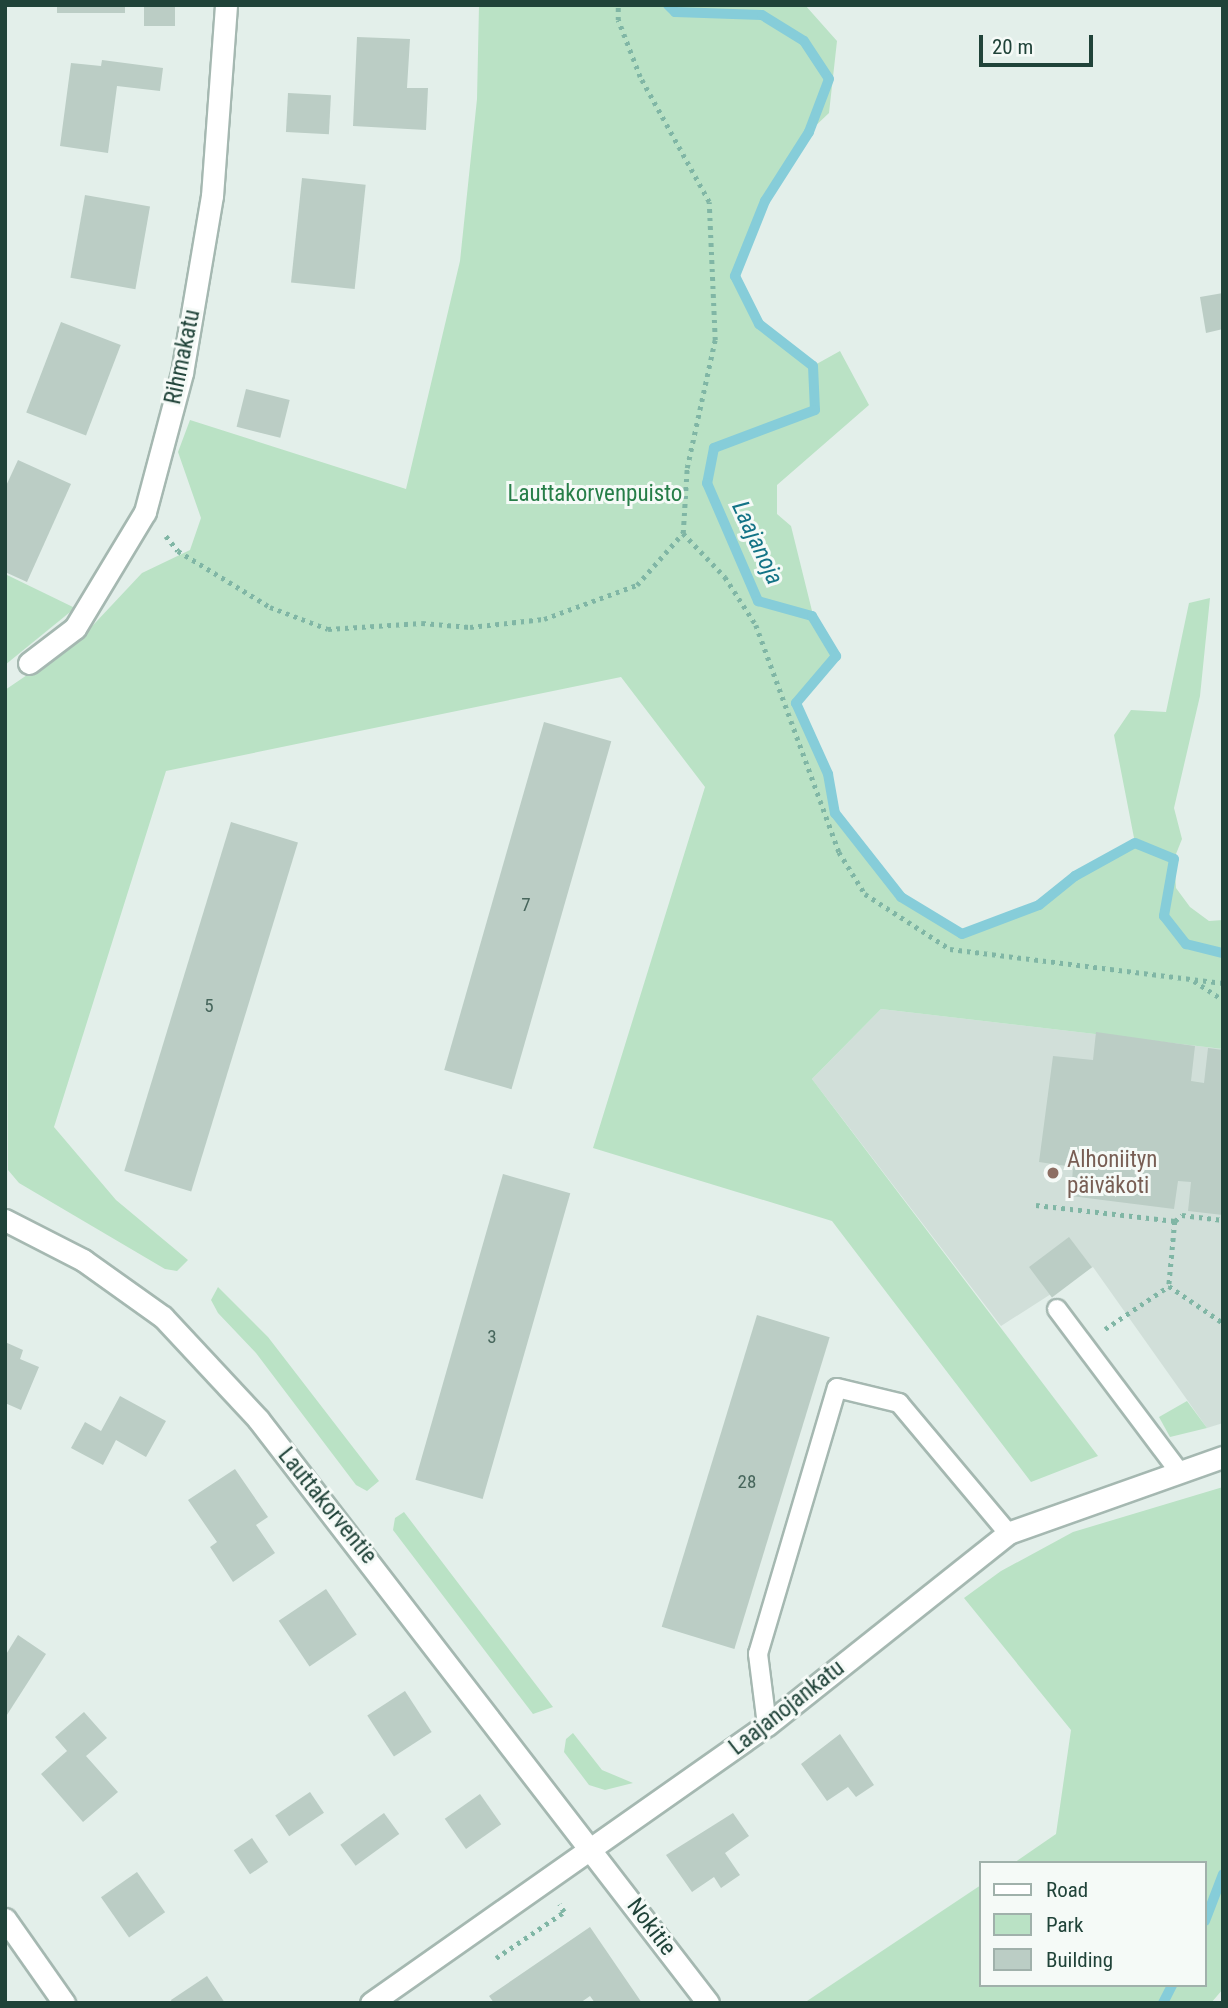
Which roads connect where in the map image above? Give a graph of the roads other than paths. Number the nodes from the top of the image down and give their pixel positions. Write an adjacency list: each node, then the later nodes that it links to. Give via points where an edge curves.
1 (226, 5): 2 (street, Rihmakatu, via 212,196 183,368 145,513 75,628)
2 (29, 663)
3 (5, 1220): 9 (street, Lauttakorventie, via 83,1260 163,1317 248,1408)
4 (1057, 1309): 6 (lane)
5 (1223, 1457): 6 (street, Laajanojankatu)
6 (1178, 1470): 7 (street, Laajanojankatu)
7 (1008, 1533): 8 (street, Laajanojankatu); 8 (lane, via 899,1403 837,1388 758,1654)
8 (767, 1726): 9 (street, Laajanojankatu)
9 (593, 1852): 12 (street, Laajanojankatu); 13 (street, Nokitie)
10 (5, 1919): 11 (street)
11 (64, 2003)
12 (371, 2003)
13 (708, 2003)

